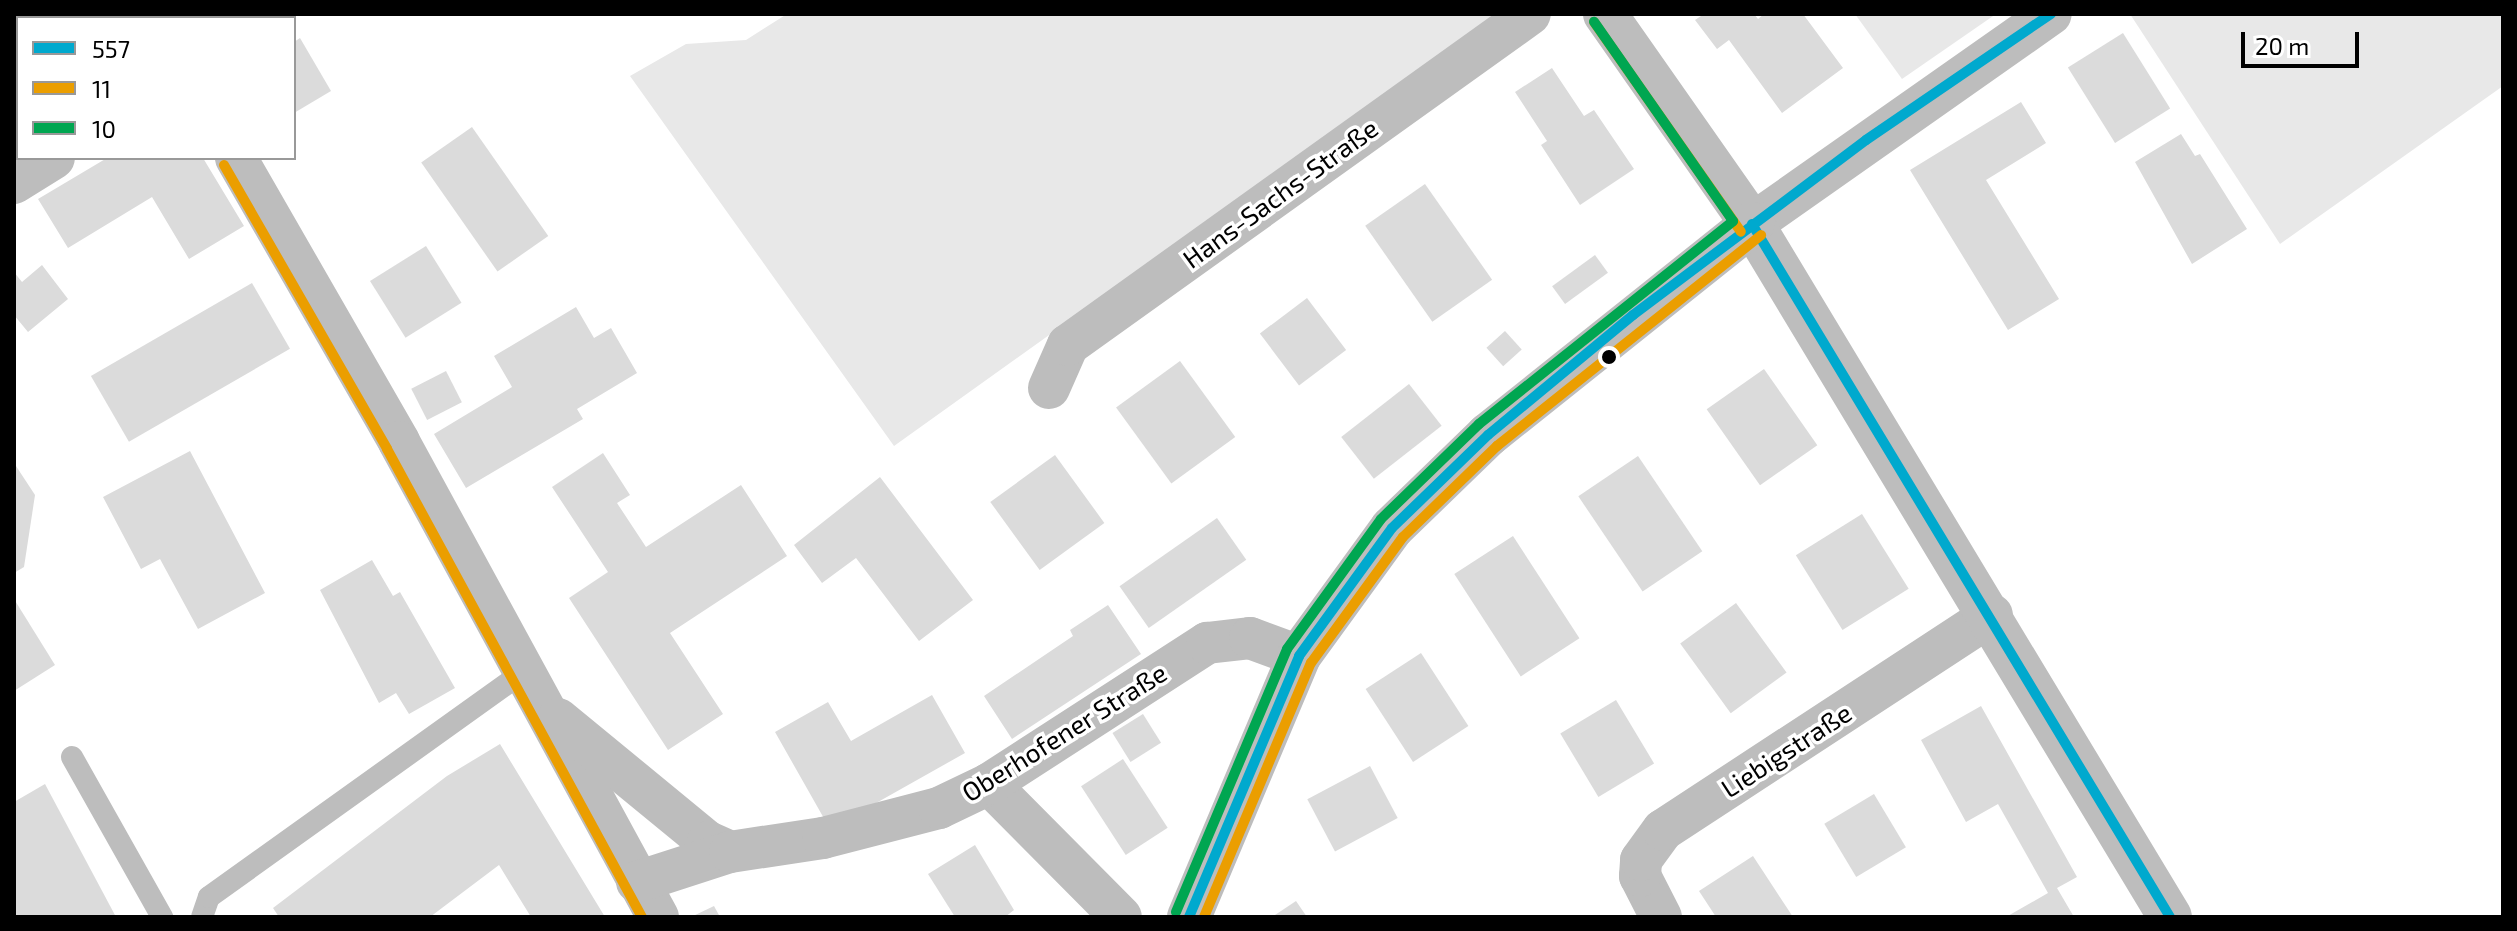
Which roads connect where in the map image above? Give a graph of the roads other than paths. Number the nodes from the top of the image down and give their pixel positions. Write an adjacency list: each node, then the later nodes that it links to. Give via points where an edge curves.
1 (1530, 14): 8 (street, Hans-Sachs-Straße, via 1068,345)
2 (1605, 14): 7 (street)
3 (2051, 14): 7 (street)
4 (51, 160): 6 (street)
5 (237, 160): 11 (street, via 399,442)
6 (14, 183)
7 (1752, 224): 9 (street); 10 (street, via 1633,315 1452,468 1392,528)
8 (1049, 388)
9 (1992, 615): 21 (street, Liebigstraße, via 1663,830 1645,852 1640,876); 22 (street)
10 (1299, 656): 13 (street, Oberhofener Straße, via 1250,638 1207,643); 20 (street)
11 (531, 688): 14 (street, via 708,842); 15 (street); 17 (lane, via 209,897)
12 (72, 757): 16 (lane)
13 (989, 784): 14 (street, Oberhofener Straße, via 939,808 823,838); 19 (street)
14 (730, 852): 15 (street, Oberhofener Straße)
15 (637, 882): 18 (street)
16 (162, 917)
17 (202, 917)
18 (658, 917)
19 (1121, 917)
20 (1189, 917)
21 (1661, 917)
22 (2170, 917)

